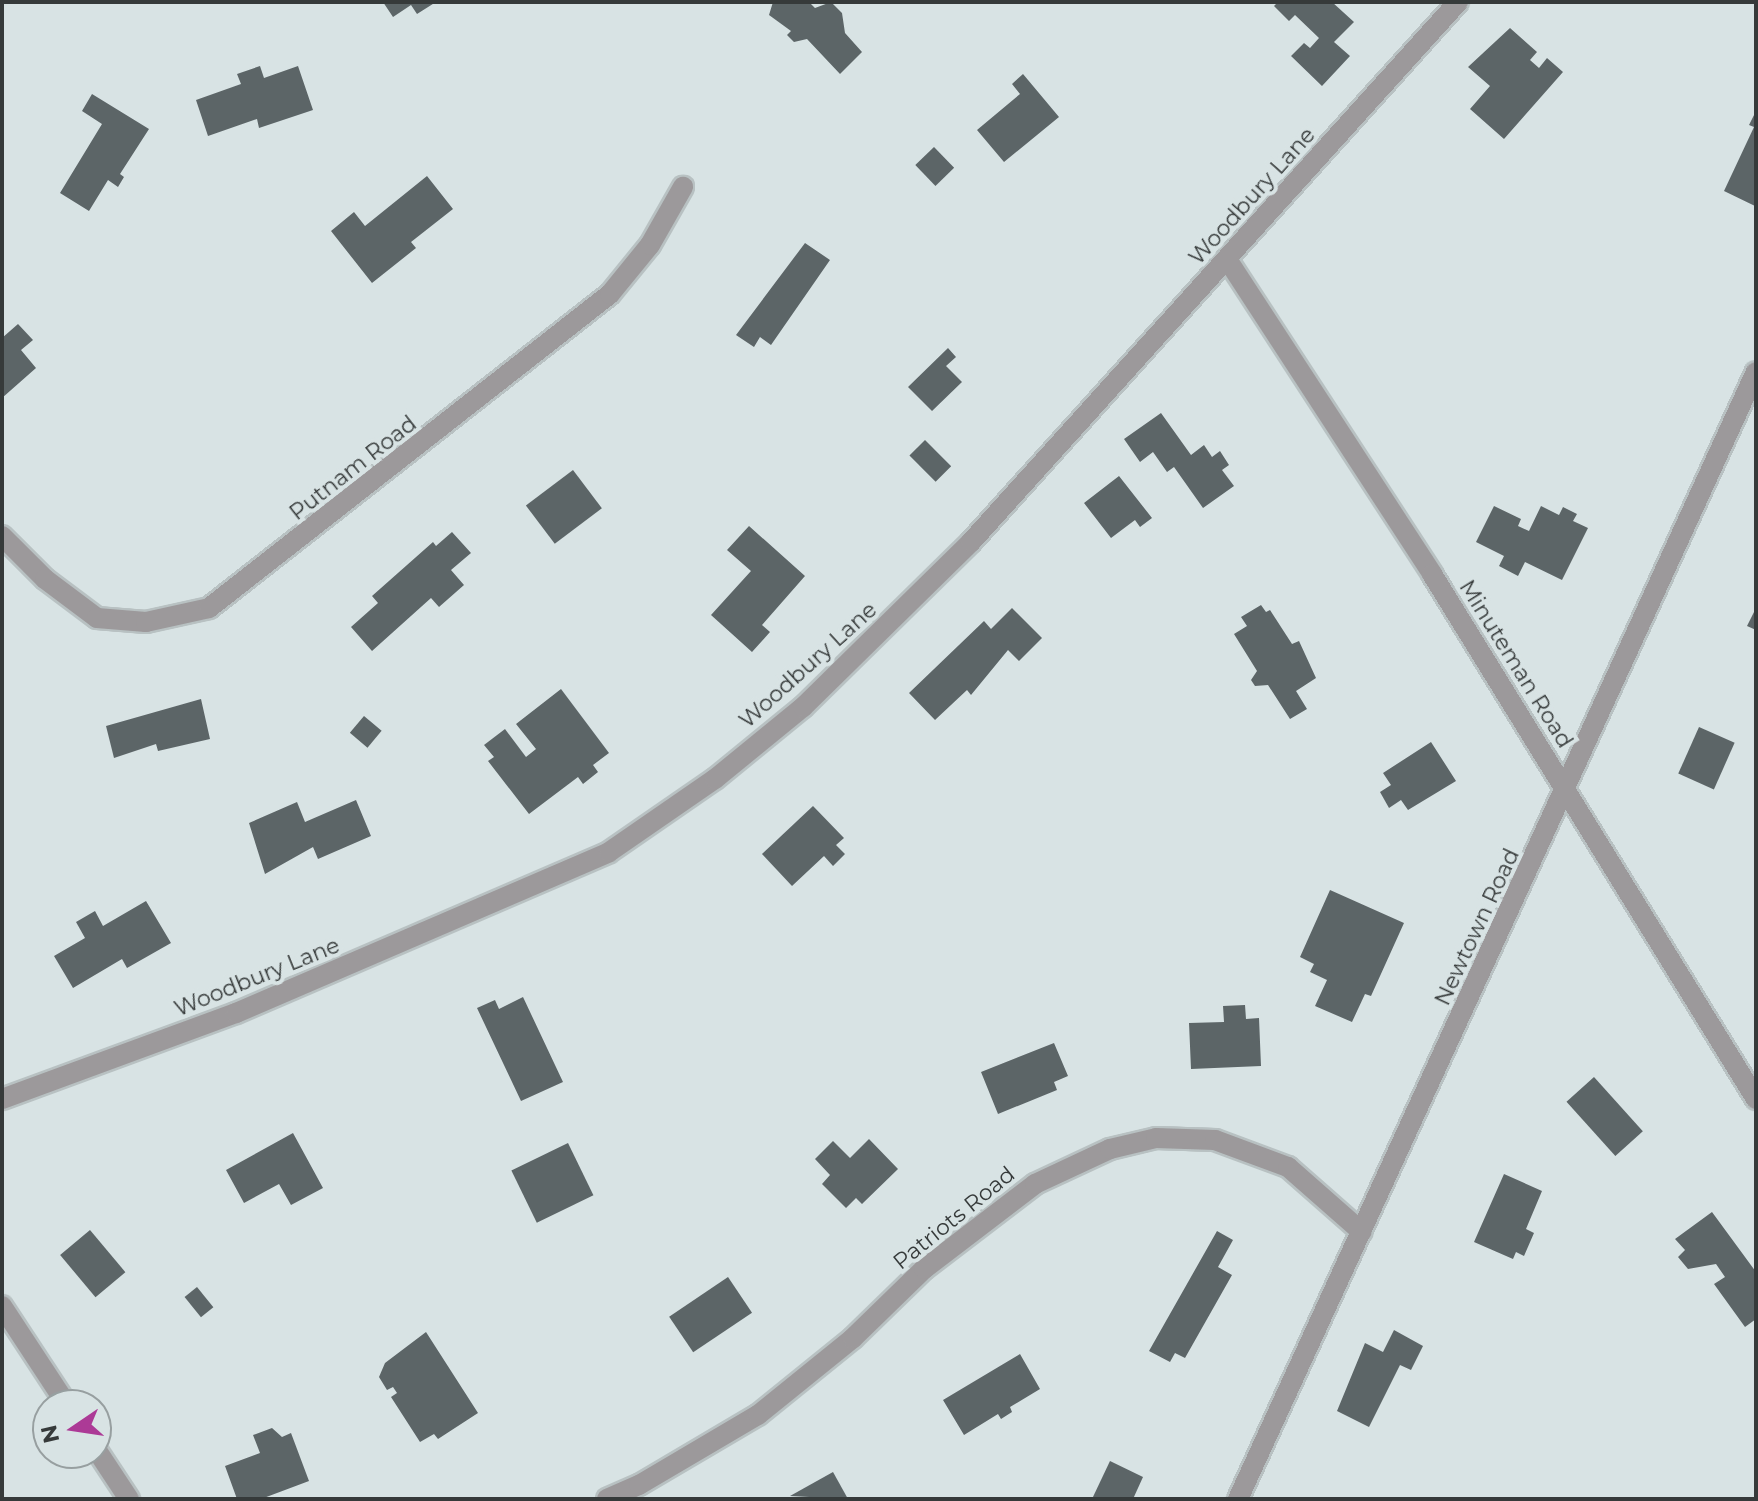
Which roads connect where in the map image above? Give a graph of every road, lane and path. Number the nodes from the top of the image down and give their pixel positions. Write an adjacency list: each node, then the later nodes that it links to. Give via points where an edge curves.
1 (1458, 2): 3 (street, Woodbury Lane)
2 (683, 187): 5 (street, Putnam Road, via 650,245 610,294 209,608 146,622 97,618 45,579)
3 (1227, 259): 6 (street, Minuteman Road); 7 (street, Woodbury Lane, via 971,542 866,647 715,779 609,852 236,1013)
4 (1756, 372): 6 (street, Newtown Road)
5 (2, 536)
6 (1566, 789): 8 (street, Minuteman Road); 9 (street, Newtown Road)
7 (2, 1099)
8 (1756, 1099)
9 (1362, 1232): 14 (street, Patriots Road, via 1288,1167 1215,1140 1156,1138 1110,1149 1035,1184 924,1269 853,1338 758,1415); 15 (street, Newtown Road)
10 (2, 1306): 11 (street)
11 (56, 1389)
12 (109, 1469): 13 (street)
13 (129, 1499)
14 (607, 1499)
15 (1238, 1499)

